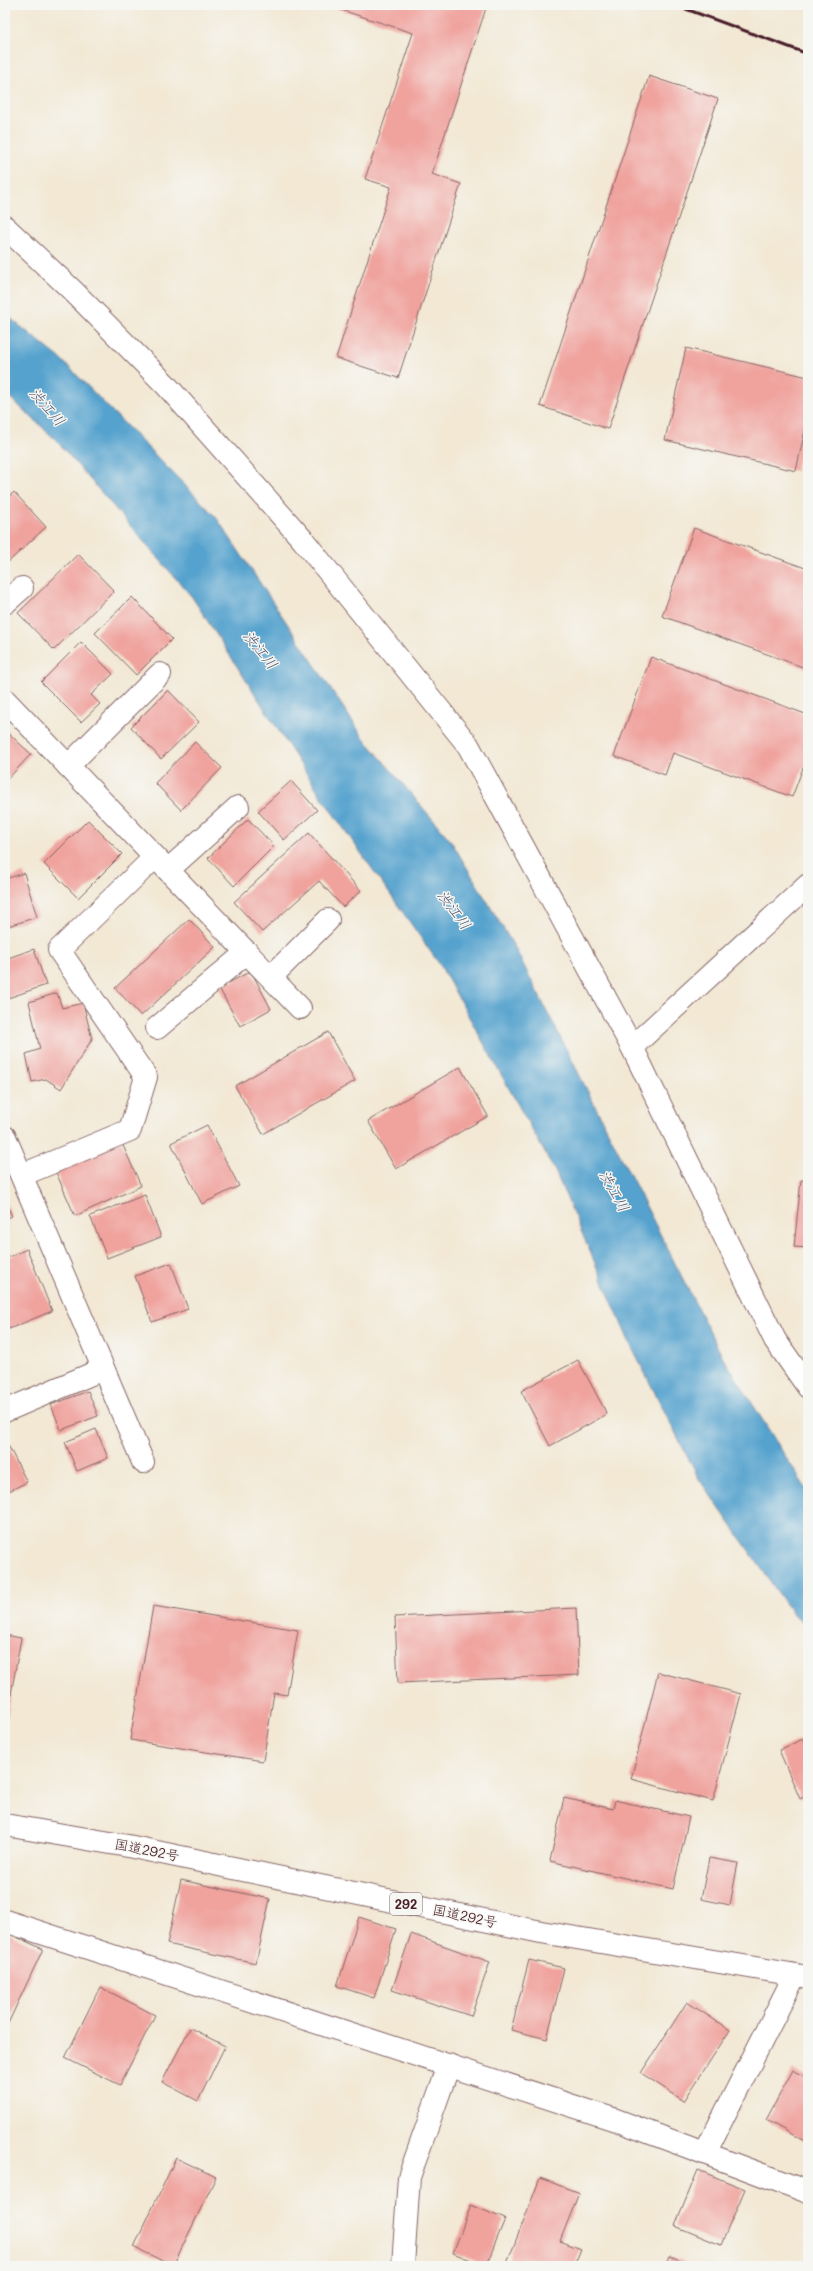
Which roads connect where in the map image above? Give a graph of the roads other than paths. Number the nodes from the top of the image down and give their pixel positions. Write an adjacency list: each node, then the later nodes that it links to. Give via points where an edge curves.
1 (5, 227): 15 (main road, via 166,385 303,540 468,745)
2 (22, 588): 3 (main road)
3 (5, 603)
4 (160, 674): 6 (main road)
5 (5, 700): 6 (main road)
6 (68, 766): 8 (main road)
7 (238, 807): 8 (main road)
8 (161, 863): 11 (main road); 17 (main road, via 60,950 146,1077 130,1130)
9 (808, 885): 15 (main road)
10 (328, 920): 12 (main road)
11 (247, 952): 12 (main road); 14 (main road)
12 (271, 978): 13 (main road)
13 (300, 1008)
14 (157, 1028)
15 (632, 1047): 19 (main road, via 775,1340)
16 (5, 1139): 17 (main road)
17 (22, 1175): 18 (main road)
18 (103, 1369): 20 (main road); 21 (main road)
19 (808, 1387)
20 (5, 1411)
21 (143, 1462)
22 (5, 1824): 24 (main road, 国道292号 / 292, via 128,1846 541,1932)
23 (5, 1921): 25 (main road)
24 (801, 1976): 26 (main road)
25 (449, 2065): 26 (main road, via 616,2120); 28 (main road, via 409,2177)
26 (704, 2153): 27 (main road)
27 (808, 2192)
28 (404, 2266)

